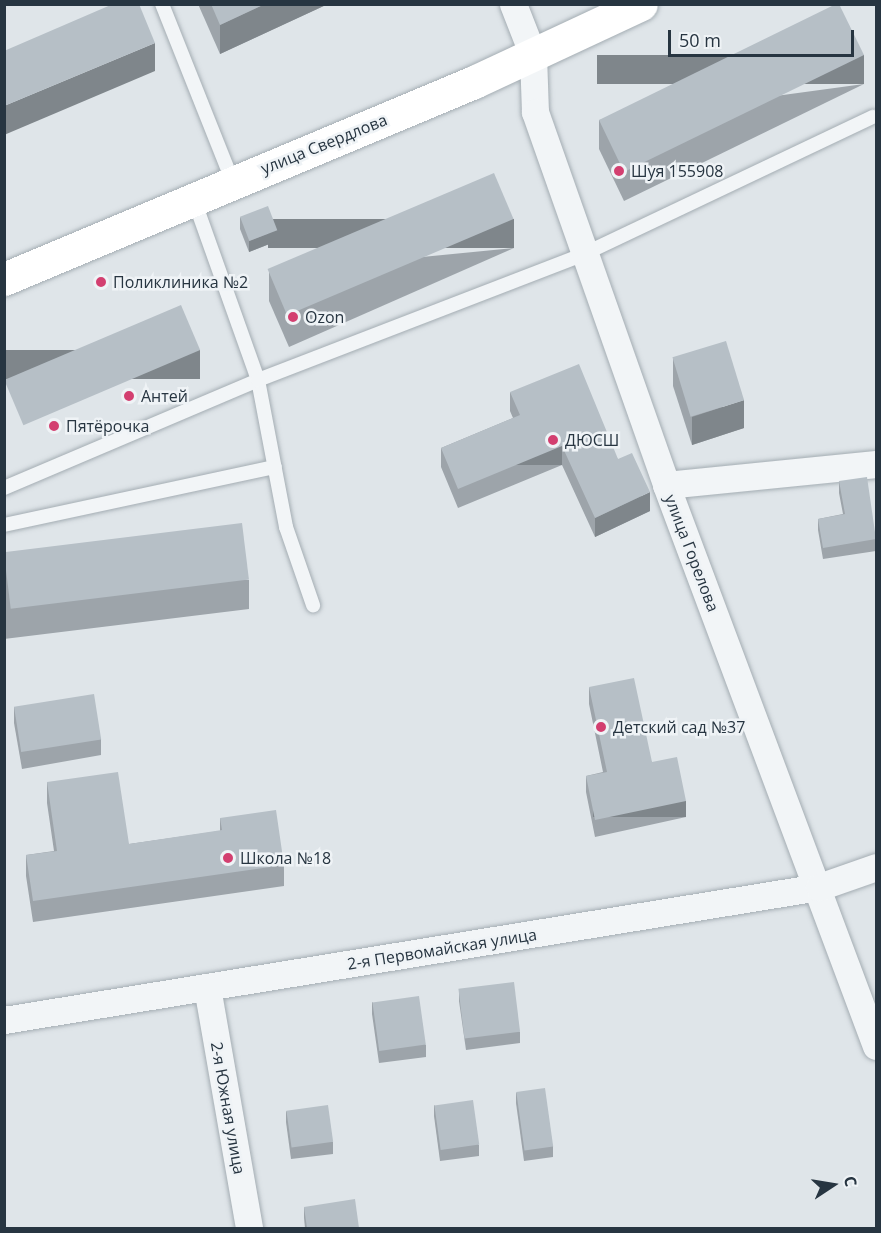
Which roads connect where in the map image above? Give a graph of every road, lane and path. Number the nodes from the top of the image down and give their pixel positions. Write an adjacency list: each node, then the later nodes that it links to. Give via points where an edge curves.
1 (162, 4): 6 (lane)
2 (513, 4): 4 (street, улица Горелова)
3 (641, 4): 4 (main road, улица Свердлова)
4 (533, 55): 6 (main road, улица Свердлова); 8 (street, улица Горелова, via 535,112)
5 (873, 117): 8 (lane)
6 (232, 182): 7 (main road, улица Свердлова)
7 (193, 198): 9 (main road, улица Свердлова); 10 (lane)
8 (584, 254): 10 (lane); 13 (street, улица Горелова)
9 (4, 279)
10 (258, 380): 12 (lane); 14 (lane)
11 (876, 464): 13 (street)
12 (275, 467): 15 (lane); 16 (lane, via 286,527)
13 (666, 485): 18 (street, улица Горелова)
14 (4, 488)
15 (4, 525)
16 (313, 605)
17 (876, 867): 18 (street, 2-я Первомайская улица)
18 (819, 887): 19 (street, 2-я Первомайская улица); 21 (street, улица Горелова)
19 (207, 987): 20 (street, 2-я Первомайская улица); 22 (street, 2-я Южная улица)
20 (4, 1020)
21 (876, 1046)
22 (249, 1228)

